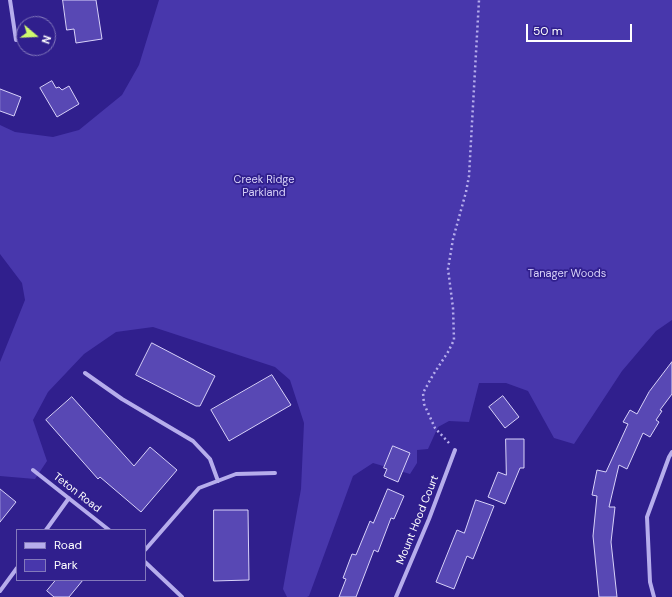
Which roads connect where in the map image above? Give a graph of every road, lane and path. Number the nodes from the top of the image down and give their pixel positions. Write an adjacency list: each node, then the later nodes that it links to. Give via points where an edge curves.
1 (10, 0): 3 (street)
2 (479, 0): 5 (path, via 469,176 448,269 454,340 423,393 424,404 435,428)
3 (16, 40)
4 (86, 373): 9 (street, via 122,399 193,441 210,459)
5 (455, 450): 18 (street, Mount Hood Court)
6 (672, 452): 19 (street, via 647,517 650,582)
7 (33, 470): 10 (street, Teton Road)
8 (275, 473): 9 (street, via 236,474)
9 (218, 481): 13 (street, via 200,488)
10 (69, 498): 11 (street); 12 (street, Teton Road)
11 (47, 529)
12 (108, 529)
13 (146, 549)
14 (146, 563): 17 (street)
15 (16, 569): 16 (street)
16 (0, 591)
17 (182, 597)
18 (396, 597)
19 (654, 597)

